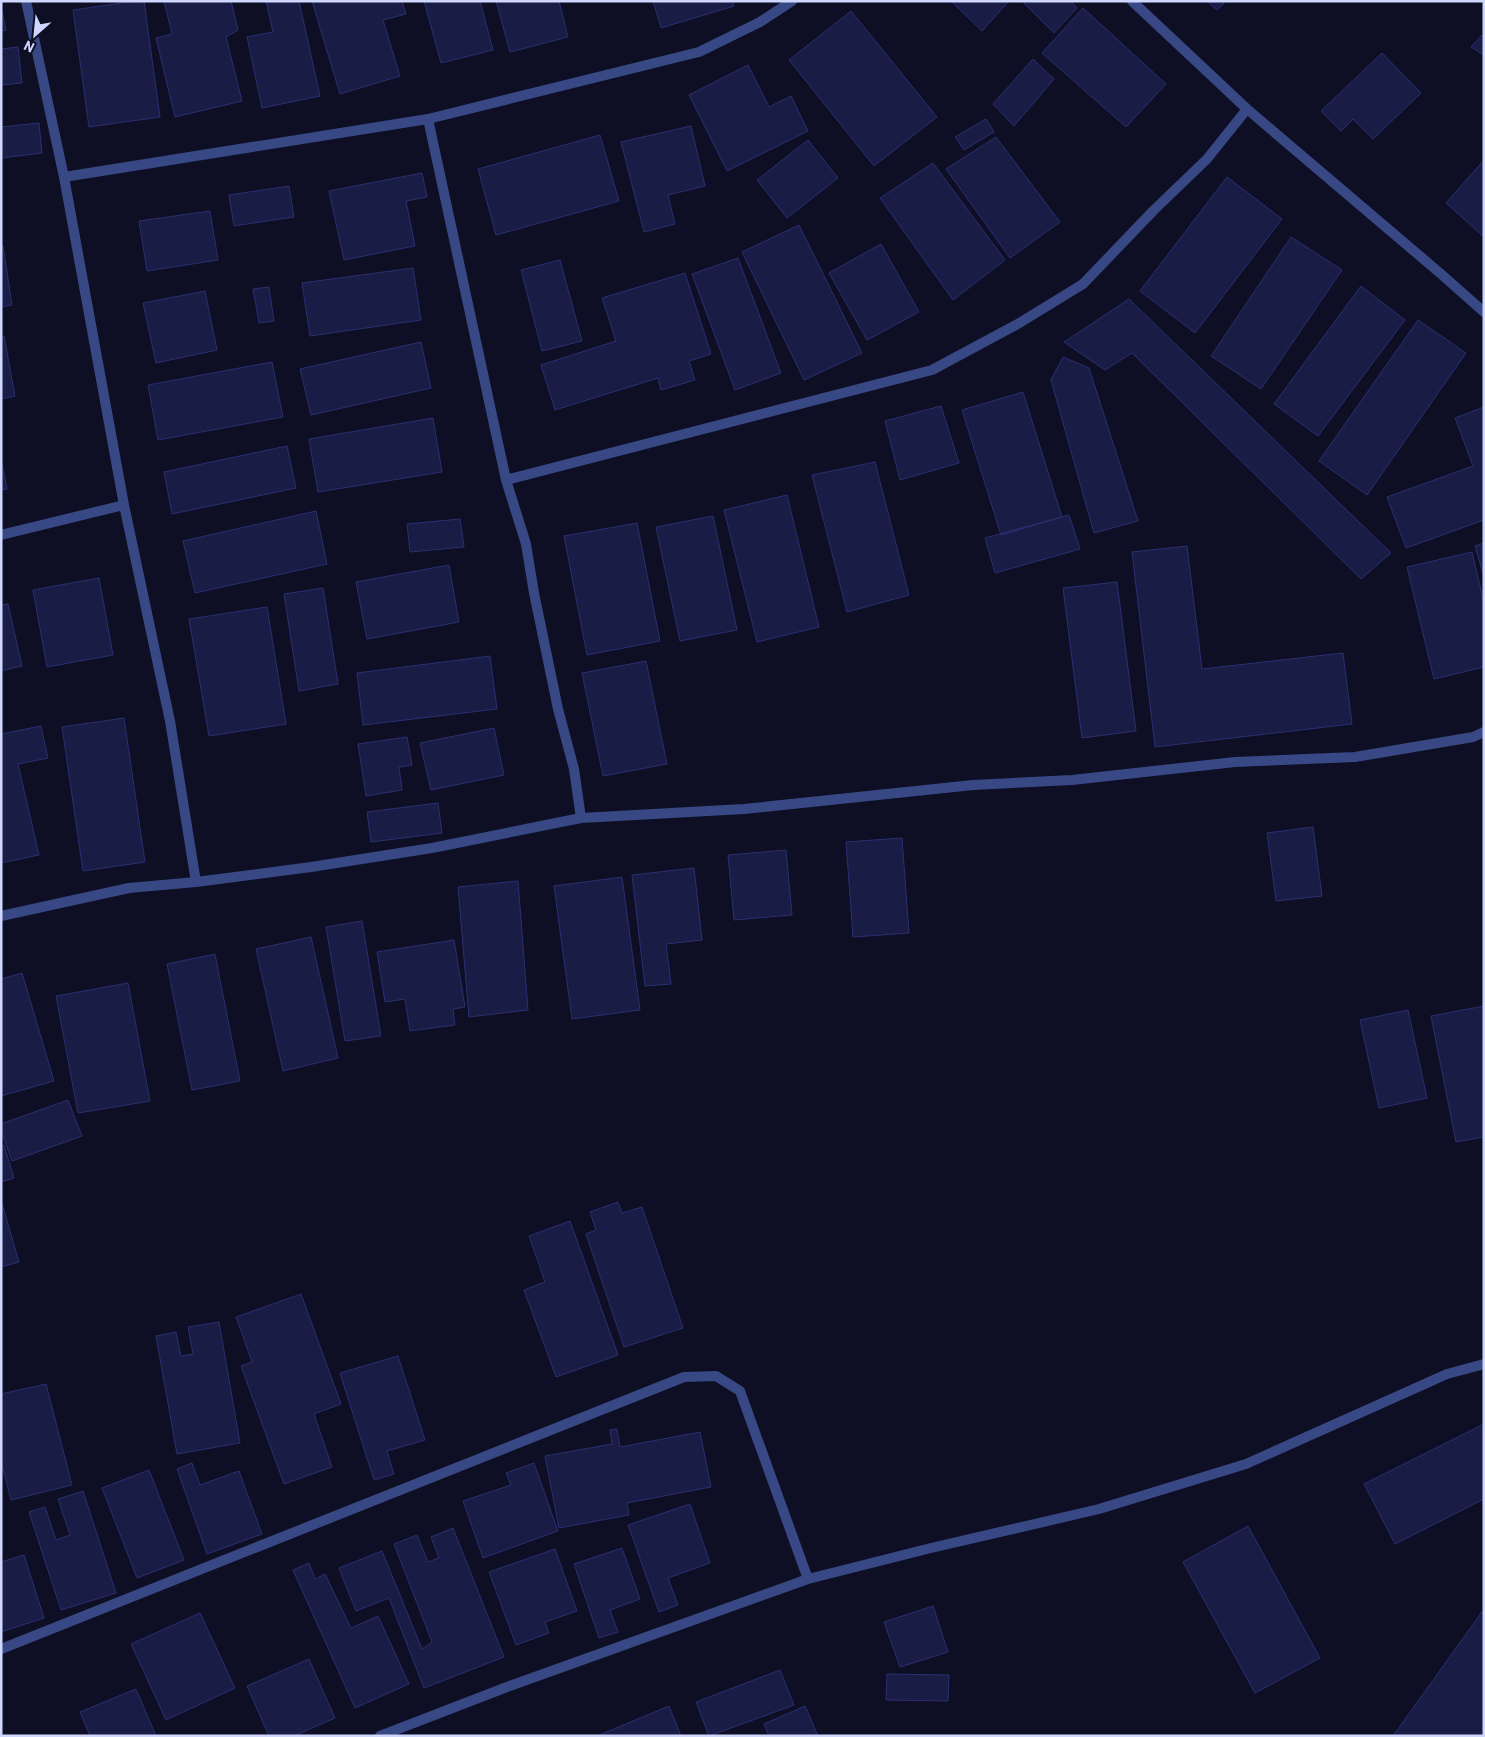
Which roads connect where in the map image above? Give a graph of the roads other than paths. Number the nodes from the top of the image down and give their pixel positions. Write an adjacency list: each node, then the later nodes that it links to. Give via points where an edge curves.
1 (26, 1): 6 (street)
2 (792, 1): 5 (street, via 760,22 699,52)
3 (1132, 1): 4 (street)
4 (1247, 109): 7 (street); 8 (street, via 1207,159 1083,284 932,370)
5 (428, 120): 6 (street); 8 (street)
6 (64, 176): 9 (street)
7 (1484, 312)
8 (506, 480): 12 (street, via 526,544 558,709 574,769)
9 (124, 505): 10 (street); 13 (street, via 170,721)
10 (1, 535)
11 (1484, 732): 12 (street, via 1473,737 1355,757 1235,762 744,809)
12 (581, 818): 13 (street, via 432,848)
13 (196, 882): 14 (street, via 129,888)
14 (1, 916)
15 (1484, 1364): 16 (street, via 1447,1374 1246,1464 1099,1509)
16 (808, 1579): 17 (street, via 740,1391 716,1376 684,1377); 18 (street, via 508,1687)
17 (1, 1649)
18 (392, 1733): 19 (street)
19 (380, 1736)

